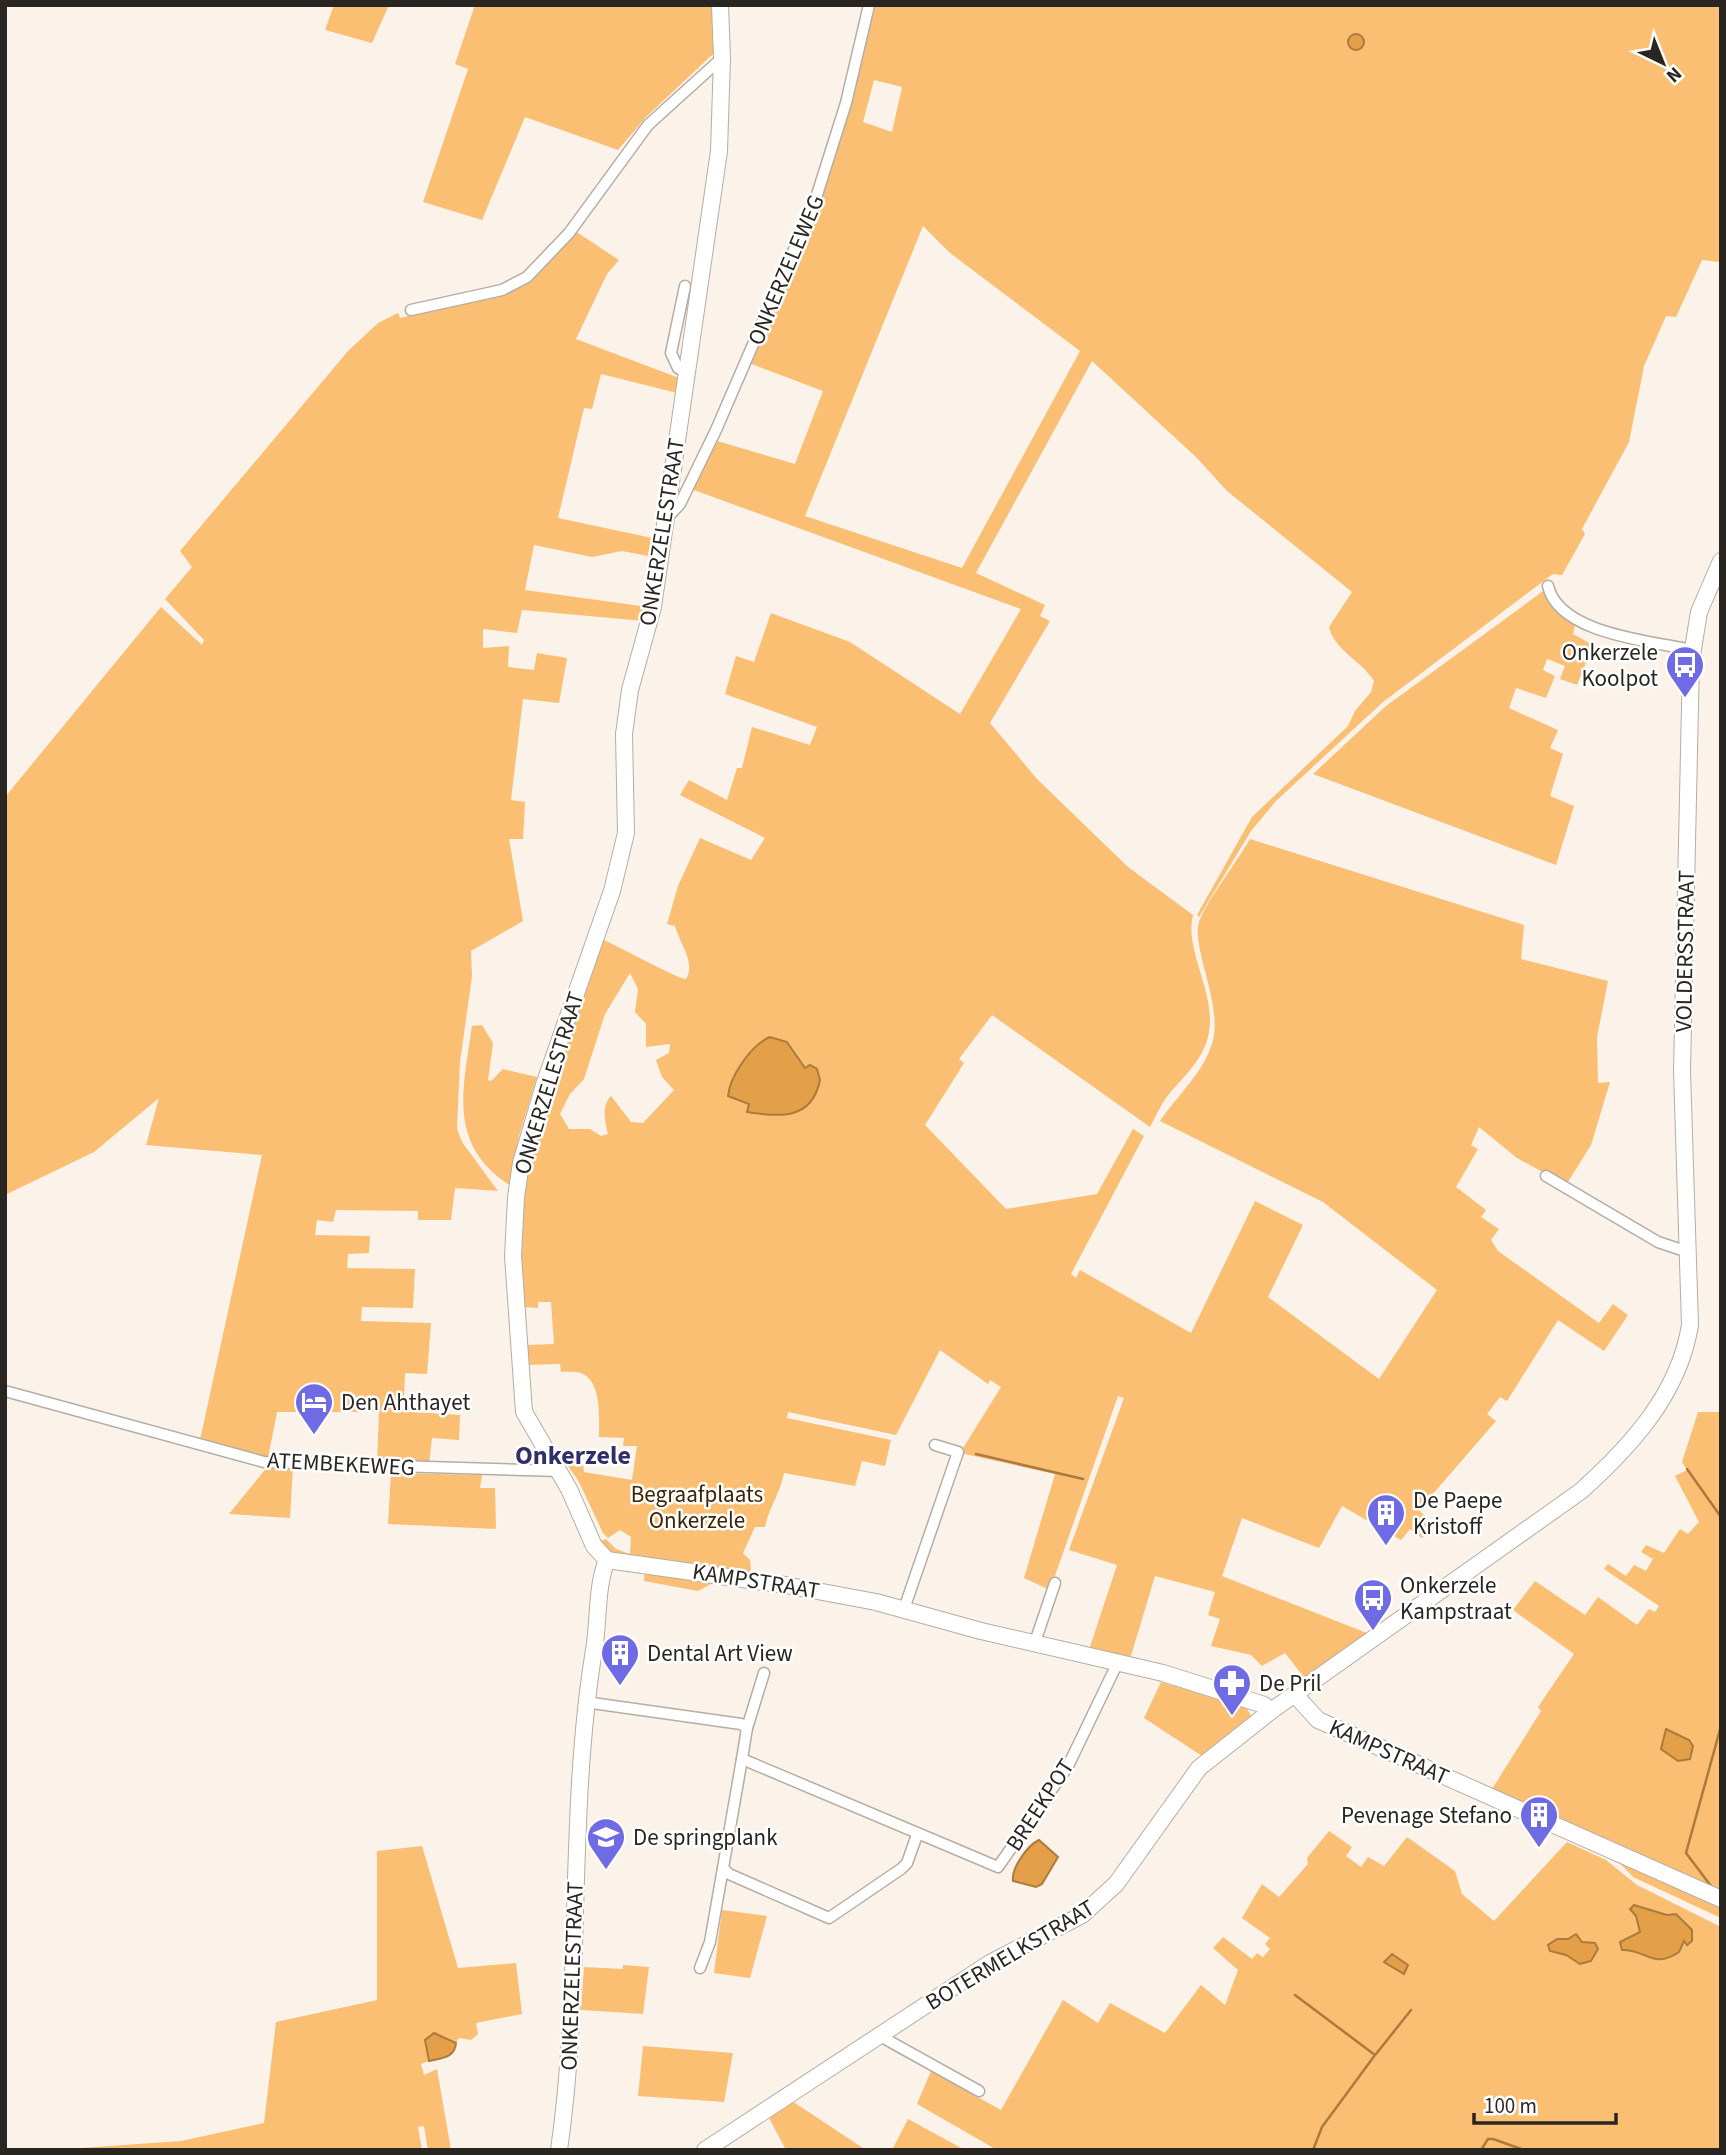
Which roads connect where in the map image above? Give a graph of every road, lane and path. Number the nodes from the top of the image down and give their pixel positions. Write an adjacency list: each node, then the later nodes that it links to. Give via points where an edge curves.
1 (720, 5): 3 (street, ONKERZELESTRAAT)
2 (869, 5): 7 (street, ONKERZELEWEG, via 816,201 716,430 680,504)
3 (722, 58): 5 (street, via 648,125 569,233 527,277 502,290); 6 (street, ONKERZELESTRAAT, via 719,151)
4 (685, 286): 6 (street, via 671,353 678,368)
5 (411, 310)
6 (687, 373): 7 (street, ONKERZELESTRAAT)
7 (666, 519): 15 (street, ONKERZELESTRAAT, via 653,607 629,690 624,734 628,805 624,841 612,891 544,1085 516,1197 513,1256 524,1412)
8 (1721, 561): 10 (street, VOLDERSSTRAAT, via 1703,600)
9 (1548, 586): 10 (street, via 1562,610 1579,623)
10 (1692, 650): 12 (street, VOLDERSSTRAAT, via 1682,1071)
11 (1546, 1176): 12 (street, via 1658,1242)
12 (1688, 1252): 22 (street, VOLDERSSTRAAT, via 1690,1325 1686,1349 1677,1374 1648,1421 1620,1455 1581,1490)
13 (5, 1391): 15 (street, ATEMBEKEWEG, via 264,1462)
14 (935, 1444): 18 (street, via 958,1452)
15 (560, 1471): 16 (street, ONKERZELESTRAAT, via 594,1546)
16 (607, 1560): 18 (street, KAMPSTRAAT, via 785,1584); 23 (street, ONKERZELESTRAAT)
17 (1055, 1583): 19 (street)
18 (904, 1609): 19 (street, KAMPSTRAAT)
19 (1035, 1642): 20 (street, KAMPSTRAAT)
20 (1118, 1662): 24 (street, KAMPSTRAAT, via 1200,1684); 27 (street, BREEKPOT, via 1068,1766 998,1867)
21 (764, 1673): 25 (street)
22 (1296, 1696): 24 (street, VOLDERSSTRAAT); 29 (street, KAMPSTRAAT, via 1318,1720)
23 (585, 1702): 25 (street); 33 (street, ONKERZELESTRAAT, via 571,2038)
24 (1271, 1711): 31 (street, BOTERMELKSTRAAT, via 1199,1768 1102,1899 1082,1915 990,1963)
25 (747, 1727): 26 (street)
26 (742, 1759): 27 (street, BREEKPOT); 28 (street)
27 (917, 1835): 28 (street, via 901,1869 829,1918)
28 (723, 1868): 30 (street, via 710,1942)
29 (1721, 1899)
30 (700, 1968)
31 (880, 2036): 32 (street); 34 (street, BOTERMELKSTRAAT)
32 (979, 2091)
33 (559, 2150)
34 (705, 2150)

